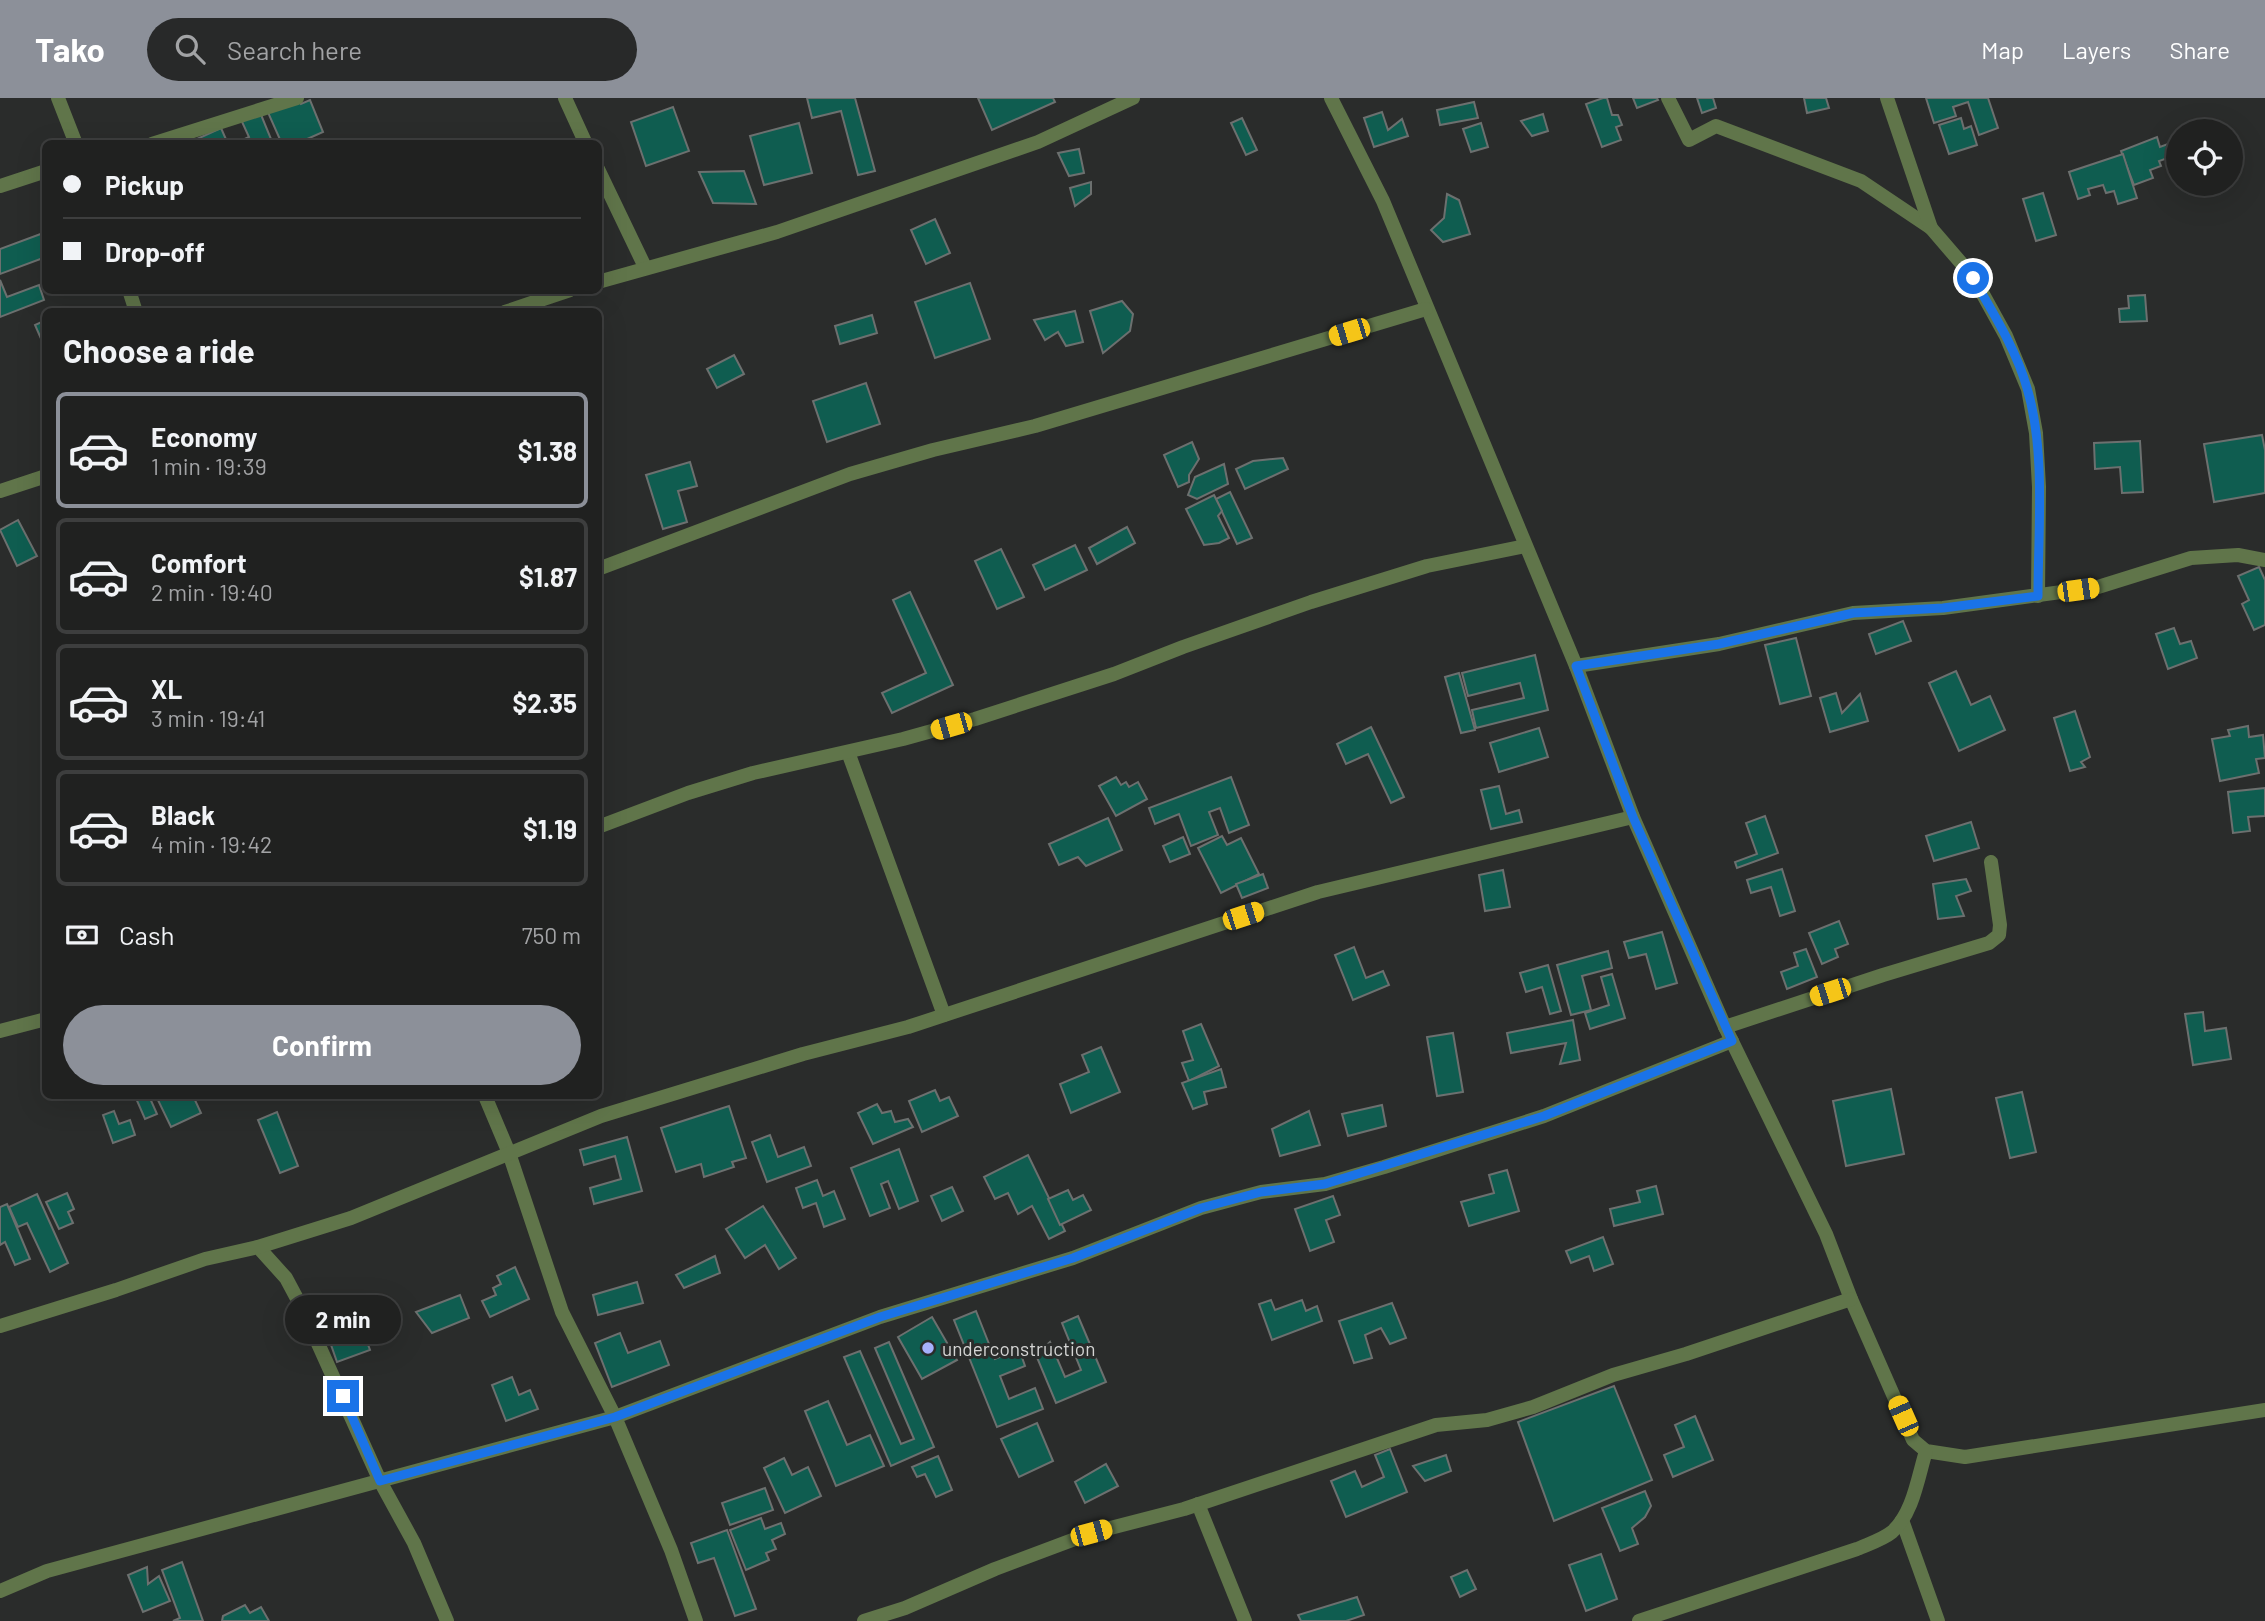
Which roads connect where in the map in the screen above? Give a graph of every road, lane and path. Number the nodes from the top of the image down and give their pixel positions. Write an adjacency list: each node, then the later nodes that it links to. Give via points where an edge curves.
1 (58, 98): 8 (street)
2 (297, 98): 9 (street)
3 (565, 98): 10 (street)
4 (1133, 98): 15 (street, via 1038,142 777,232)
5 (1331, 98): 19 (street, via 1382,201)
6 (1668, 98): 14 (street, via 1689,140 1716,126 1861,181)
7 (1887, 98): 14 (street)
8 (74, 140)
9 (165, 140)
10 (584, 140)
11 (42, 172): 13 (street)
12 (602, 177): 15 (street)
13 (0, 186)
14 (1931, 228): 25 (street, via 1973,278 2006,336 2028,388 2039,487)
15 (645, 267): 16 (street)
16 (602, 281)
17 (558, 294): 18 (street)
18 (517, 308)
19 (1426, 309): 22 (street); 24 (street, via 1035,426 850,474)
20 (42, 477): 21 (street)
21 (0, 491)
22 (1525, 546): 26 (street); 27 (street, via 1427,566 975,719)
23 (2265, 559): 25 (street, via 2238,555 2191,558 2098,587)
24 (602, 567)
25 (2038, 596): 26 (street, via 1853,613 1719,644)
26 (1576, 666): 28 (street)
27 (848, 752): 29 (street, via 754,773); 31 (street)
28 (1633, 817): 31 (street, via 1318,892); 33 (street)
29 (602, 825)
30 (1991, 862): 33 (street, via 2000,925 1999,935 1989,943)
31 (944, 1015): 37 (street, via 647,1101)
32 (42, 1020): 34 (street)
33 (1725, 1027): 35 (street)
34 (0, 1031)
35 (1732, 1041): 39 (street, via 1826,1234); 42 (street, via 1544,1116 1396,1163 1325,1184 1261,1192 1201,1208 1073,1258 880,1317)
36 (486, 1099): 37 (street)
37 (509, 1153): 38 (street, via 351,1218); 42 (street, via 562,1312)
38 (258, 1247): 40 (street, via 205,1259); 44 (street, via 286,1278)
39 (1851, 1299): 43 (street, via 1913,1440); 45 (street, via 1612,1375 1532,1407 1487,1420 1436,1425)
40 (0, 1326)
41 (2265, 1410): 43 (street, via 1965,1457)
42 (615, 1417): 44 (street); 49 (street)
43 (1926, 1451): 46 (street)
44 (380, 1481): 47 (street, via 47,1571); 48 (street, via 414,1543)
45 (1198, 1504): 50 (street, via 1091,1533); 51 (street)
46 (1902, 1520): 52 (street, via 1892,1531 1857,1549); 53 (street)
47 (0, 1591)
48 (447, 1621)
49 (696, 1621)
50 (864, 1621)
51 (1245, 1621)
52 (1639, 1621)
53 (1938, 1621)

